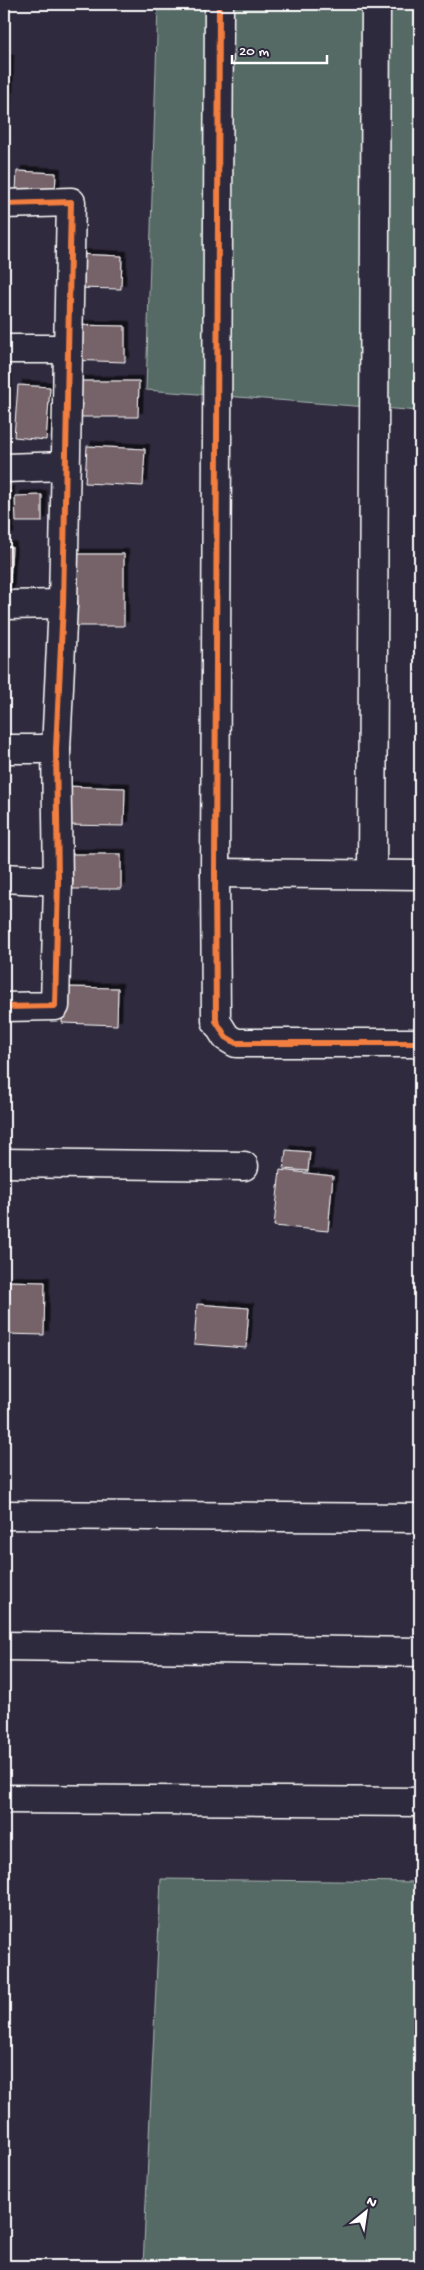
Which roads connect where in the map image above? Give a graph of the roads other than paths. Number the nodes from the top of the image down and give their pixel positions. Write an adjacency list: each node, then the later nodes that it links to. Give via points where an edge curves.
1 (219, 4): 12 (street)
2 (376, 4): 13 (street)
3 (4, 204): 5 (street, via 71,202)
4 (4, 349): 5 (street)
5 (68, 349): 6 (street)
6 (66, 466): 7 (street); 8 (street)
7 (4, 468)
8 (63, 604): 9 (street); 10 (street)
9 (4, 605)
10 (56, 748): 11 (street); 16 (street)
11 (4, 749)
12 (215, 873): 13 (street); 18 (street, via 216,1021 226,1037 236,1043)
13 (372, 874): 14 (street)
14 (420, 875)
15 (4, 878): 16 (street)
16 (58, 881): 17 (street, via 54,1006)
17 (4, 1007)
18 (420, 1043)
19 (4, 1163): 20 (street)
20 (244, 1166)
21 (4, 1514): 22 (street)
22 (420, 1518)
23 (4, 1646): 24 (street)
24 (420, 1652)
25 (4, 1799): 26 (street)
26 (420, 1802)

